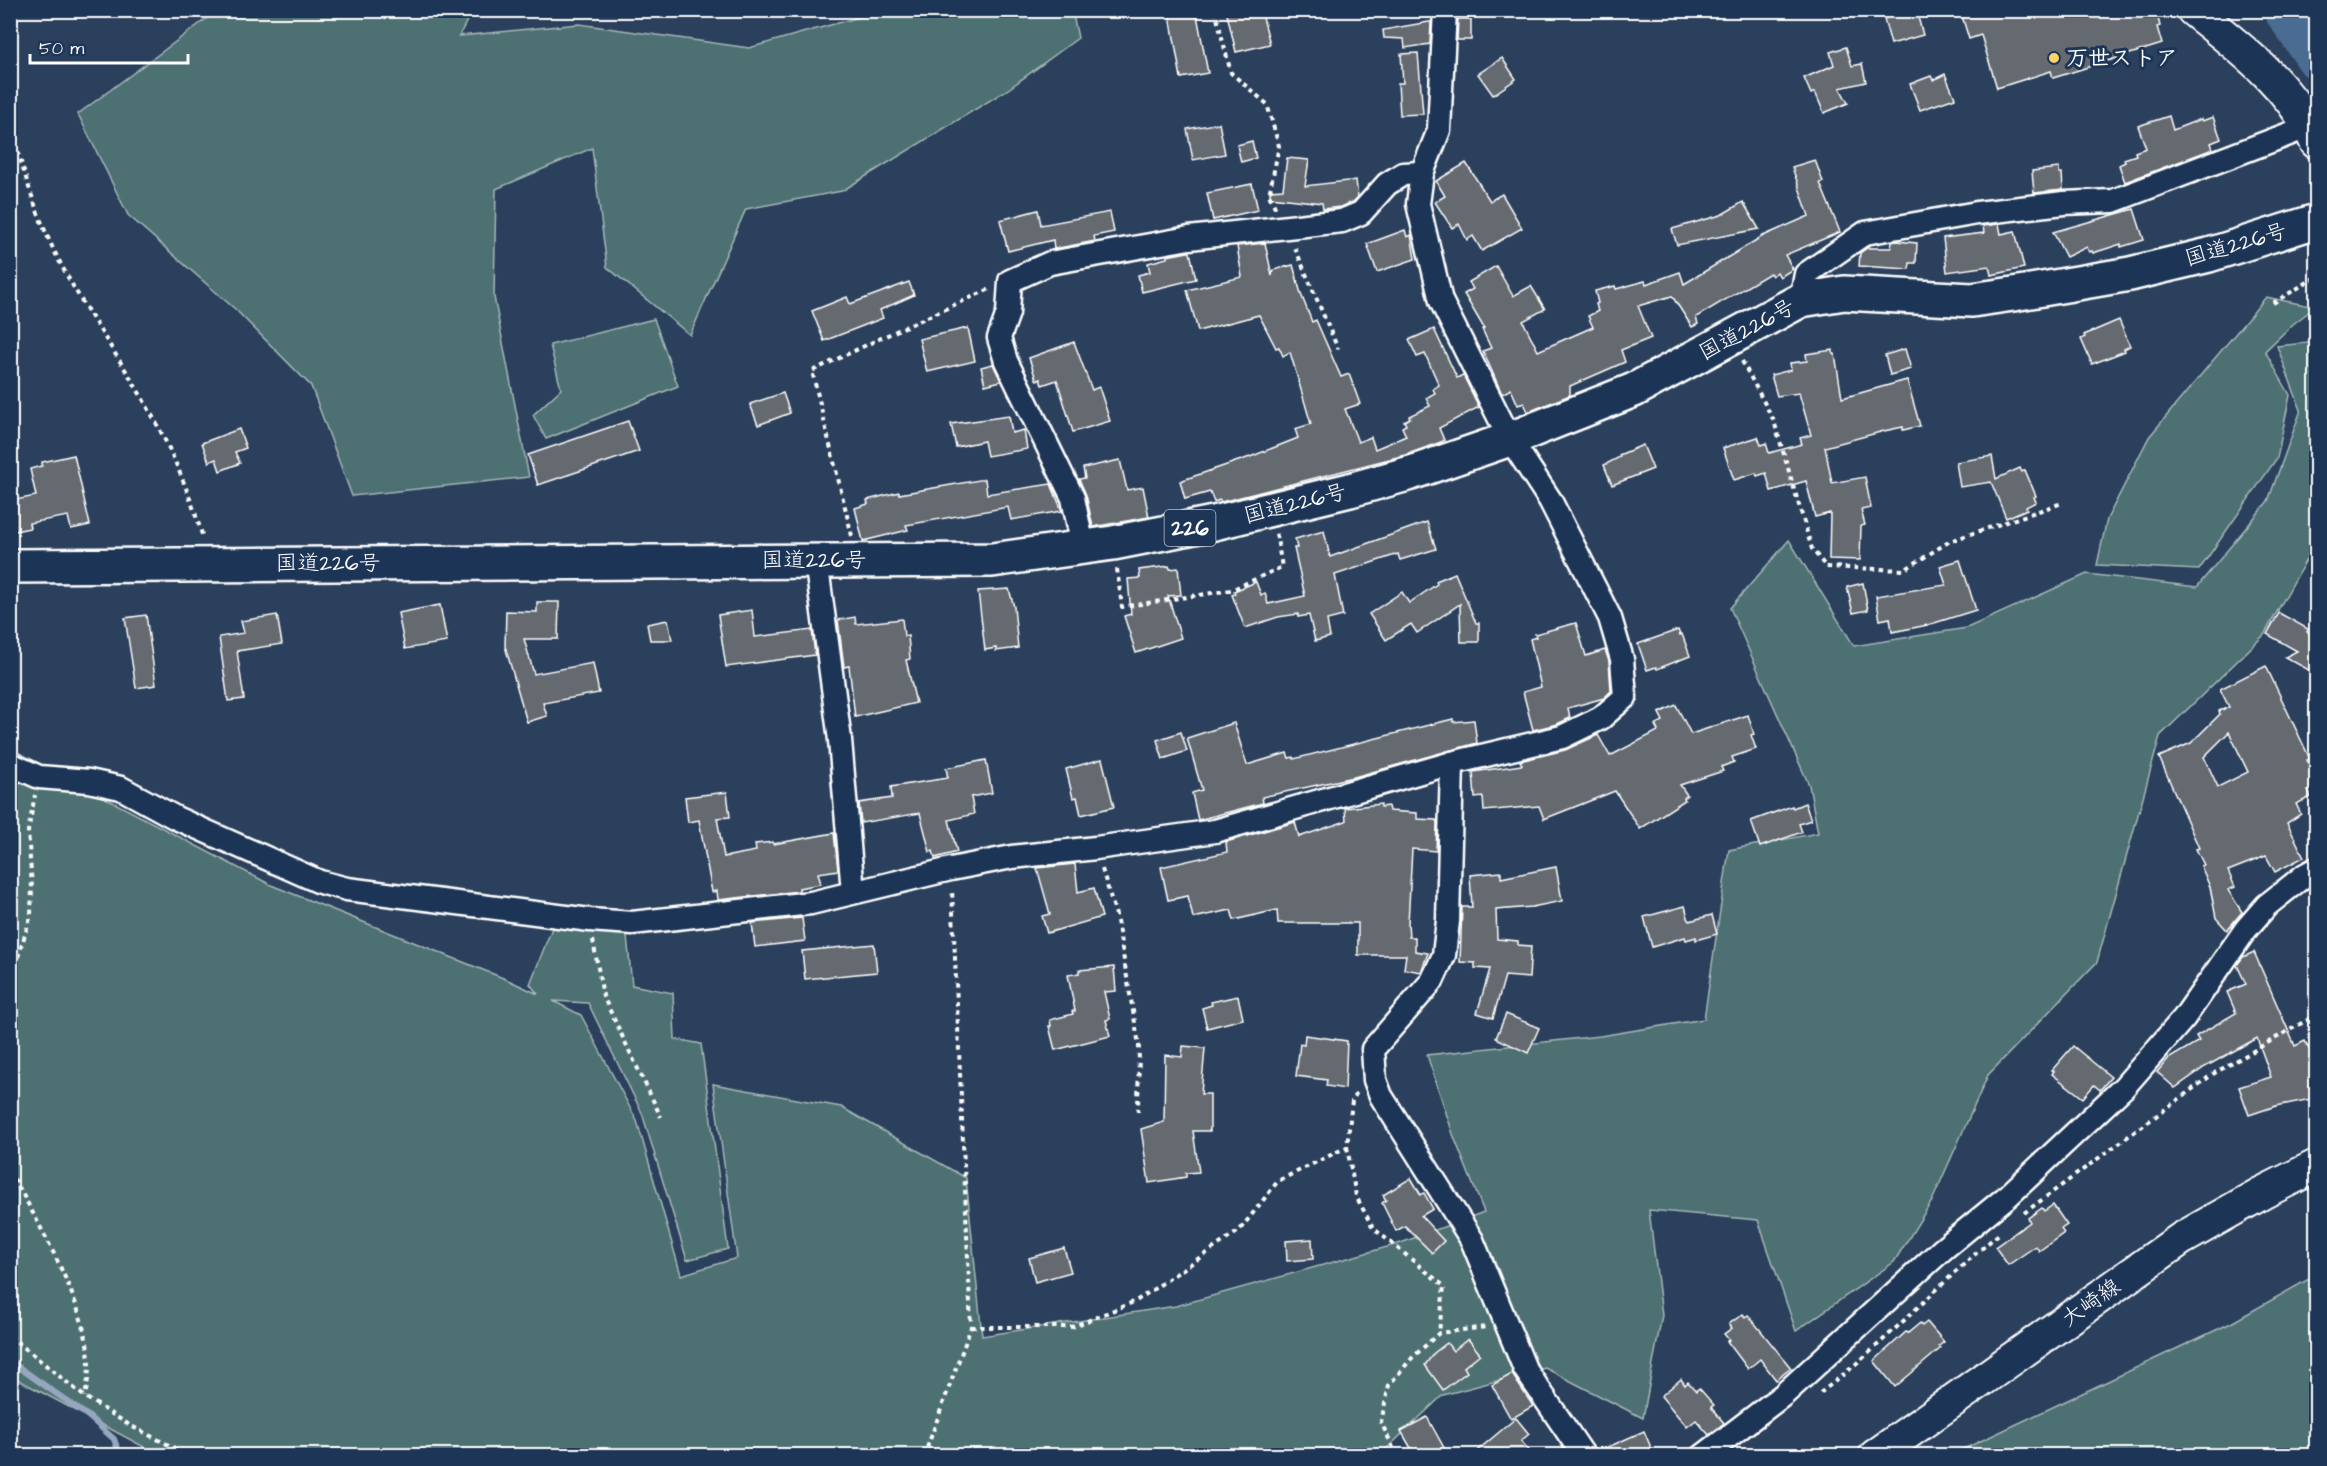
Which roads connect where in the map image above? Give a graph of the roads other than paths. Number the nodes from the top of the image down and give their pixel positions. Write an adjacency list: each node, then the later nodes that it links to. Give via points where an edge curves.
1 (1444, 10): 4 (street, via 1439,130)
2 (2193, 10): 3 (street, via 2260,66 2289,97)
3 (2313, 134): 6 (street, via 2113,201 1977,213 1865,233 1806,274)
4 (1422, 173): 7 (street, via 1418,204 1441,301); 8 (street, via 1403,174 1361,213 1341,221 1189,238 1061,261 1010,280 1008,313 999,338 1006,361)
5 (2316, 221): 6 (highway, 国道226号 / 226, via 2209,255 2130,274 2013,294 1972,300 1844,293)
6 (1802, 300): 7 (highway, 国道226号 / 226, via 1634,390)
7 (1510, 439): 8 (highway, 国道226号 / 226, via 1401,476 1273,509); 11 (street, via 1550,500 1610,618 1622,659 1625,697 1601,718 1562,737)
8 (1098, 545): 9 (highway, 国道226号 / 226, via 992,560)
9 (816, 560): 10 (highway, 国道226号 / 226); 14 (street, via 840,740)
10 (10, 566)
11 (1452, 763): 14 (street, via 1215,831 1012,857); 16 (street, via 1444,955 1432,981 1373,1049 1375,1080 1387,1108 1472,1239 1525,1370)
12 (10, 764): 14 (street, via 39,777 121,788 176,818 320,882 347,889 632,923 811,903)
13 (2316, 869): 17 (street, via 2267,905 2184,1018 2124,1087 2009,1195 1943,1249 1783,1395)
14 (853, 892)
15 (2316, 1166): 18 (street, 大崎線, via 2181,1239)
16 (1584, 1455)
17 (1703, 1455)
18 (1875, 1455)

